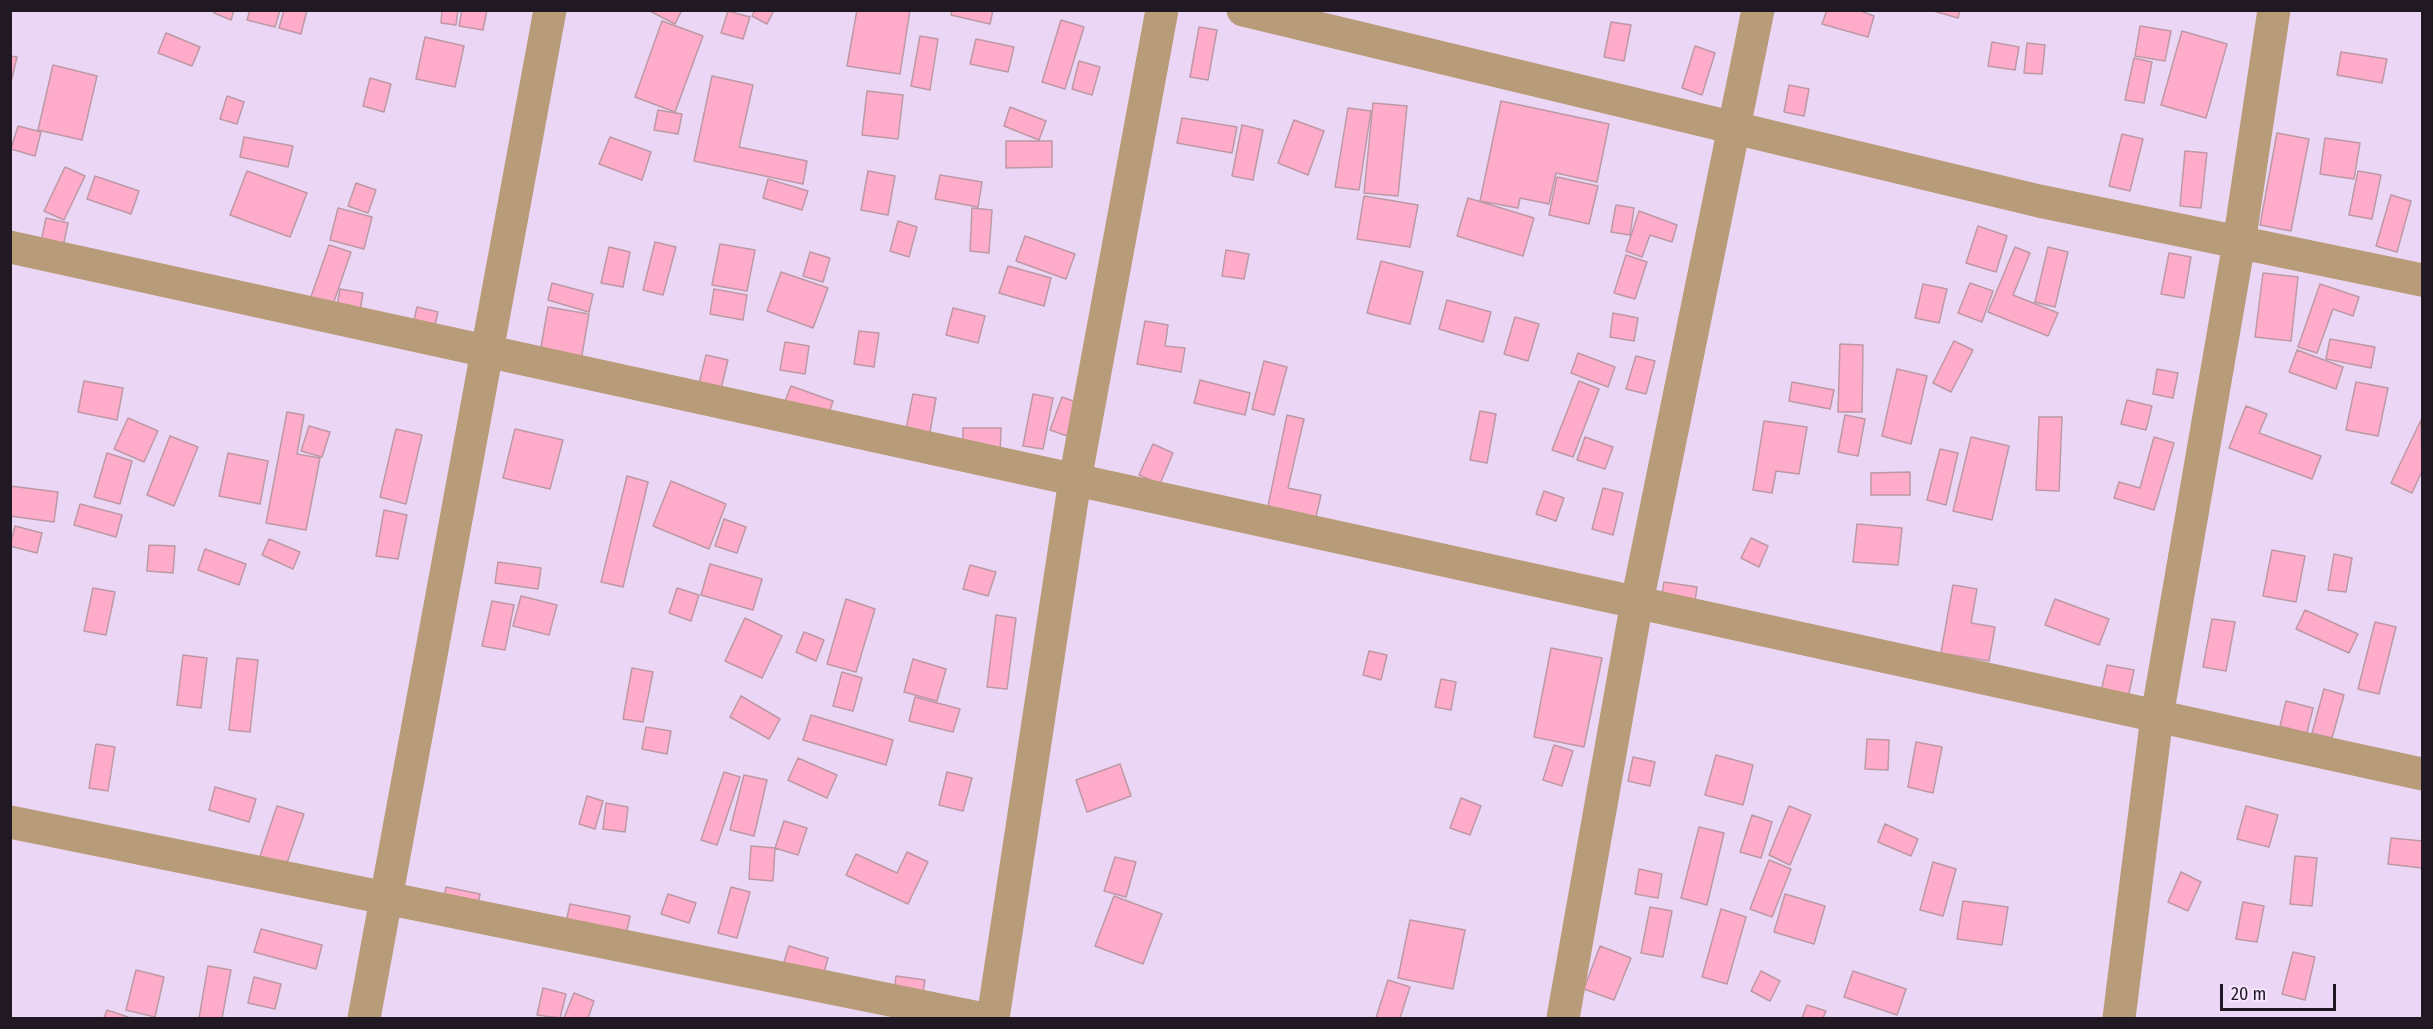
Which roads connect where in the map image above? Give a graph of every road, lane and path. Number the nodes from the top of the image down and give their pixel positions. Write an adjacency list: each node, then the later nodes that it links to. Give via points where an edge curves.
1 (550, 10): 10 (street)
2 (1162, 10): 11 (street)
3 (1243, 10): 6 (street)
4 (1758, 10): 6 (street)
5 (2274, 10): 7 (street)
6 (1732, 128): 7 (street, via 2039,201); 12 (street)
7 (2239, 243): 9 (street); 13 (street)
8 (10, 247): 10 (street)
9 (2422, 280)
10 (487, 352): 11 (street); 16 (street)
11 (1075, 480): 12 (street); 19 (street)
12 (1636, 602): 13 (street); 20 (street)
13 (2157, 716): 14 (street); 21 (street)
14 (2422, 774)
15 (10, 822): 16 (street)
16 (386, 899): 17 (street); 18 (street)
17 (364, 1018)
18 (980, 1018)
19 (993, 1018)
20 (1563, 1018)
21 (2119, 1018)

